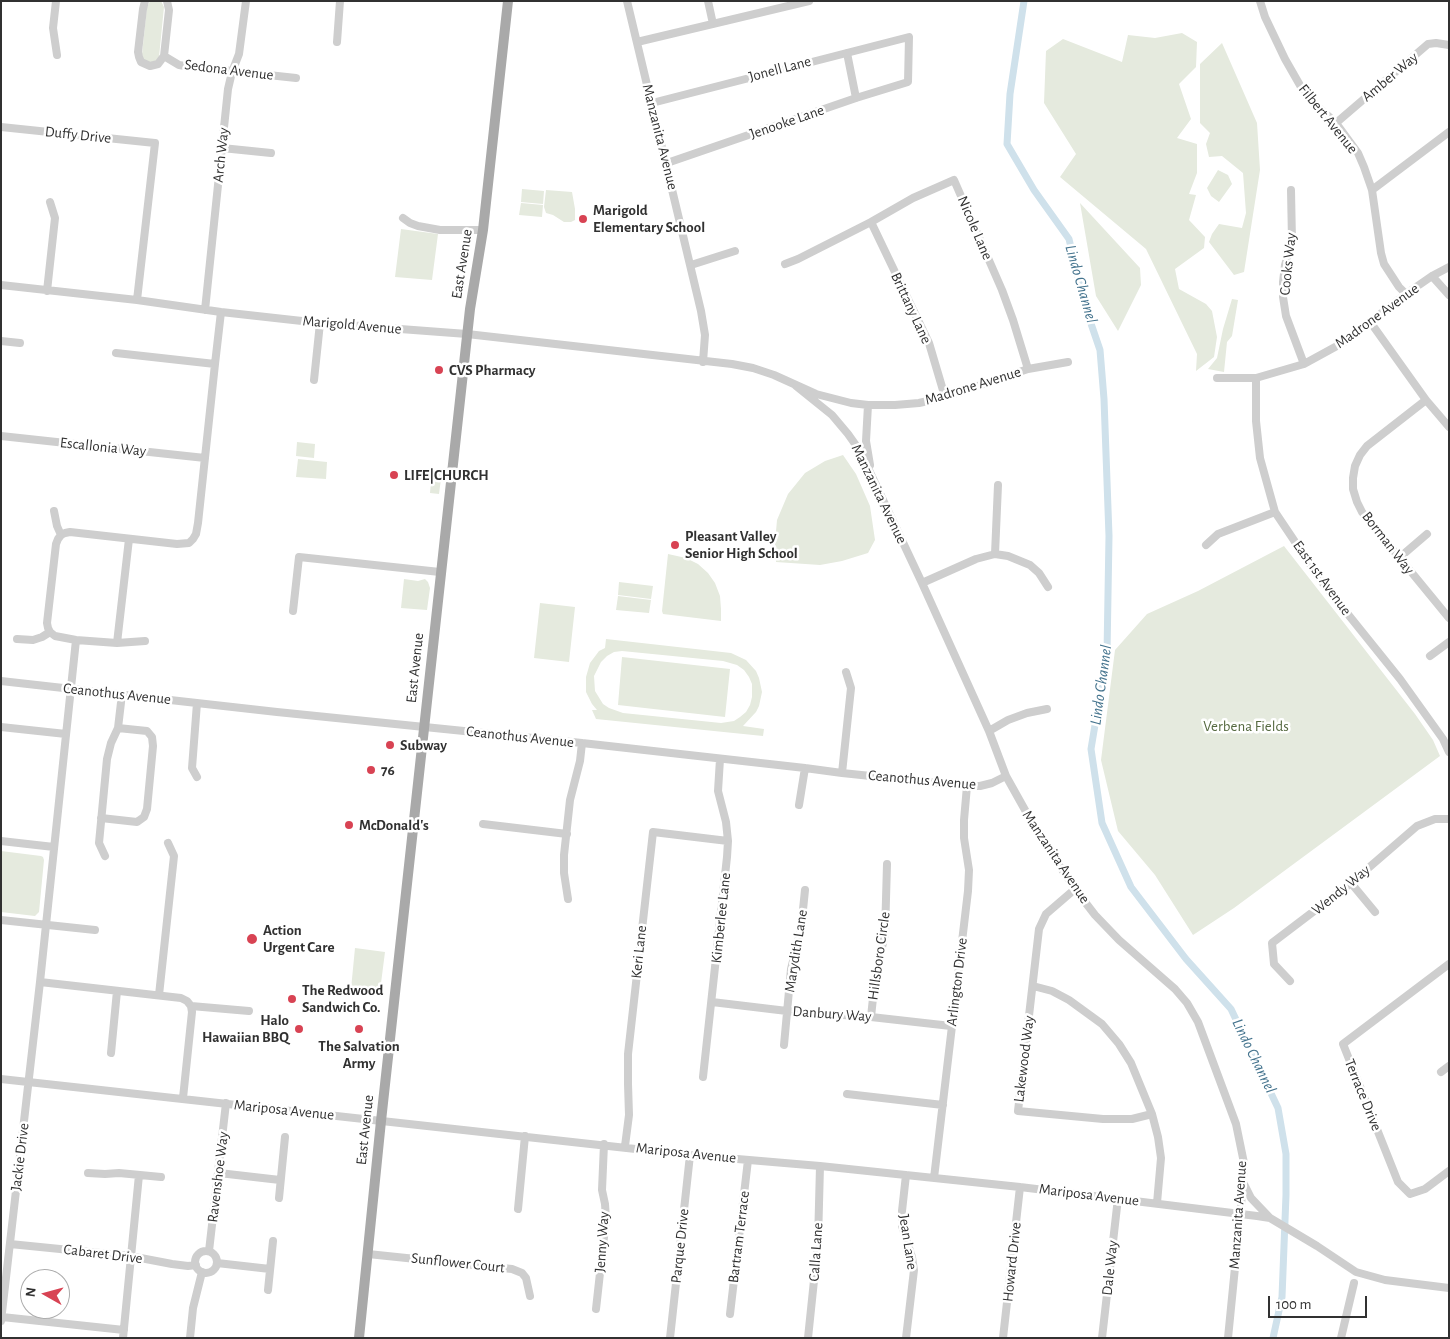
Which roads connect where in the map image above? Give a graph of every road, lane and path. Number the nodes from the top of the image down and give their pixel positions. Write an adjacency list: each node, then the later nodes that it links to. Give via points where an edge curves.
1 (56, 1): 16 (street, via 54,37)
2 (167, 1): 17 (street)
3 (246, 1): 18 (street, Arch Way, via 239,54)
4 (340, 1): 12 (street)
5 (508, 1): 34 (main road, East Avenue)
6 (627, 1): 13 (street, Manzanita Avenue)
7 (708, 1): 11 (street)
8 (809, 1): 11 (street)
9 (1260, 1): 23 (street, Filbert Avenue, via 1301,87)
10 (143, 4): 17 (street, via 139,58 154,66)
11 (713, 24): 13 (street)
12 (337, 42)
13 (637, 42): 22 (street, Manzanita Avenue)
14 (1449, 45): 23 (street, Amber Way, via 1428,44)
15 (847, 53): 20 (street, Jonell Lane, via 909,37); 21 (street); 22 (street, Jonell Lane)
16 (57, 55)
17 (164, 56): 18 (street, Sedona Avenue, via 179,65)
18 (232, 72): 19 (street, Sedona Avenue); 26 (street, Arch Way)
19 (296, 78)
20 (908, 82): 21 (street, Jenooke Lane)
21 (856, 98): 28 (street, Jenooke Lane)
22 (652, 103): 28 (street, Manzanita Avenue)
23 (1336, 123): 30 (street, Filbert Avenue, via 1358,153)
24 (1, 127): 44 (street, Duffy Drive, via 155,143)
25 (1449, 132): 30 (street)
26 (222, 148): 27 (street); 45 (street, Arch Way)
27 (271, 153)
28 (667, 163): 37 (street, Manzanita Avenue)
29 (1291, 190): 56 (street, Cooks Way, via 1292,241 1285,265 1283,298 1286,316)
30 (1372, 190): 42 (street, Filbert Avenue, via 1384,264)
31 (50, 202): 41 (street, via 55,218)
32 (403, 218): 34 (street, via 418,226 440,230)
33 (870, 222): 36 (street, Nicole Lane); 57 (street, Nicole Lane, via 954,180 1002,290); 62 (street, Brittany Lane, via 929,343)
34 (483, 230): 49 (main road, East Avenue)
35 (735, 251): 37 (street)
36 (785, 264)
37 (690, 265): 53 (street, Manzanita Avenue, via 705,335)
38 (1449, 267): 39 (street, Madrone Avenue)
39 (1432, 276): 42 (street, Madrone Avenue); 43 (street)
40 (1, 285): 41 (street, Marigold Avenue)
41 (46, 290): 44 (street, Marigold Avenue)
42 (1406, 294): 47 (street, Madrone Avenue)
43 (1449, 296)
44 (138, 300): 45 (street, Marigold Avenue)
45 (205, 310): 46 (street, Marigold Avenue)
46 (222, 312): 48 (street, Marigold Avenue); 55 (street)
47 (1371, 322): 56 (street, Madrone Avenue, via 1346,341); 63 (street)
48 (320, 323): 49 (street, Marigold Avenue); 60 (street)
49 (467, 334): 53 (street, Marigold Avenue); 78 (main road, East Avenue)
50 (1, 341): 51 (street)
51 (20, 344)
52 (116, 353): 55 (street)
53 (704, 362): 61 (street, Madrone Avenue, via 753,368)
54 (1068, 362): 57 (street, Madrone Avenue)
55 (214, 364): 67 (street)
56 (1304, 364): 59 (street, Madrone Avenue)
57 (1028, 369): 62 (street, Madrone Avenue)
58 (1217, 378): 59 (street, Madrone Avenue)
59 (1256, 378): 71 (street, East 1st Avenue, via 1260,458)
60 (314, 380)
61 (796, 386): 64 (street, Madrone Avenue, via 816,394); 68 (street, Manzanita Avenue, via 843,428)
62 (945, 397): 64 (street, Madrone Avenue, via 919,403)
63 (1426, 400): 65 (street); 77 (street, Borman Way, via 1367,446 1353,478 1353,489 1362,512)
64 (868, 405): 68 (street, via 866,442)
65 (1449, 427)
66 (1, 436): 67 (street, Escallonia Way)
67 (205, 458): 74 (street, via 193,539 189,543 177,544)
68 (872, 475): 79 (street, Manzanita Avenue)
69 (998, 485): 76 (street)
70 (54, 511): 73 (street)
71 (1275, 512): 75 (street, via 1218,534); 102 (street, East 1st Avenue, via 1322,582 1400,679)
72 (1427, 534): 77 (street)
73 (61, 535): 74 (street, via 70,532); 83 (street, via 56,544 50,593 47,623)
74 (129, 539): 88 (street)
75 (1206, 545)
76 (996, 554): 79 (street, via 976,559); 80 (street, via 1030,565)
77 (1400, 558): 82 (street, Borman Way)
78 (440, 572): 81 (street, via 299,557); 97 (main road, East Avenue)
79 (922, 584): 99 (street, Manzanita Avenue)
80 (1048, 587)
81 (293, 611)
82 (1449, 618)
83 (50, 632): 84 (street, via 33,640); 85 (street)
84 (17, 639)
85 (76, 640): 88 (street); 92 (street, Jackie Drive)
86 (145, 641): 88 (street)
87 (1449, 642): 89 (street)
88 (117, 643)
89 (1430, 656)
90 (846, 672): 105 (street, via 851,688)
91 (1, 681): 92 (street, Ceanothus Avenue)
92 (71, 689): 93 (street, Ceanothus Avenue); 100 (street, Jackie Drive)
93 (122, 694): 94 (street, Ceanothus Avenue); 98 (street)
94 (197, 703): 97 (street, Ceanothus Avenue); 107 (street, via 192,768)
95 (1047, 709): 99 (street, via 1008,720)
96 (1, 727): 100 (street)
97 (424, 727): 101 (street, Ceanothus Avenue); 152 (main road, East Avenue)
98 (118, 728): 110 (street, via 107,759); 110 (street, via 147,731 152,737 147,810 137,822)
99 (988, 731): 106 (street, Manzanita Avenue)
100 (66, 734): 117 (street, Jackie Drive)
101 (582, 743): 103 (street, Ceanothus Avenue); 113 (street, via 570,800)
102 (1449, 751)
103 (720, 759): 104 (street, Ceanothus Avenue); 115 (street, Kimberlee Lane, via 718,791)
104 (805, 768): 105 (street, Ceanothus Avenue); 109 (street)
105 (842, 773): 108 (street, Ceanothus Avenue)
106 (1006, 776): 108 (street, Ceanothus Avenue, via 992,783); 121 (street, Manzanita Avenue, via 1039,835)
107 (197, 777)
108 (967, 786): 139 (street, Arlington Drive, via 964,838 969,870 968,890)
109 (799, 805)
110 (101, 818): 118 (street, via 99,842)
111 (1449, 819): 120 (street, Wendy Way, via 1435,819 1417,826)
112 (482, 824): 113 (street)
113 (567, 834): 123 (street, via 564,873)
114 (1, 840): 117 (street)
115 (728, 840): 134 (street, Kimberlee Lane); 156 (street, Keri Lane, via 653,832 628,1054 629,1115)
116 (168, 844): 133 (street, via 174,856)
117 (54, 847): 126 (street, Jackie Drive)
118 (105, 856)
119 (887, 864): 138 (street, Hillsboro Circle, via 885,934)
120 (1351, 884): 124 (street); 129 (street, Wendy Way, via 1272,943 1274,964)
121 (1075, 889): 131 (street, Lakewood Way, via 1046,914 1039,929); 168 (street, Manzanita Avenue, via 1119,940 1175,989 1198,1022 1236,1124 1244,1163)
122 (805, 890): 137 (street, Marydith Lane)
123 (568, 899)
124 (1375, 912)
125 (1, 920): 126 (street)
126 (46, 925): 127 (street); 130 (street, Jackie Drive)
127 (95, 930)
128 (1449, 964): 160 (street, Terrace Drive, via 1343,1044 1398,1182 1410,1194 1425,1189)
129 (1290, 981)
130 (40, 982): 132 (street); 146 (street, Jackie Drive)
131 (1033, 986): 151 (street, via 1069,1000 1102,1024 1131,1063); 151 (street, Lakewood Way, via 1018,1110 1103,1119 1132,1119)
132 (117, 991): 133 (street); 141 (street)
133 (159, 995): 135 (street, via 181,998)
134 (712, 1002): 137 (street, Danbury Way); 144 (street, Kimberlee Lane)
135 (191, 1006): 136 (street); 148 (street)
136 (249, 1011)
137 (787, 1011): 138 (street, Danbury Way); 140 (street, Marydith Lane)
138 (871, 1017): 139 (street, Danbury Way)
139 (951, 1026): 150 (street, Arlington Drive)
140 (784, 1045)
141 (111, 1053)
142 (1449, 1066): 143 (street)
143 (1441, 1072)
144 (703, 1077)
145 (1, 1079): 146 (street, Mariposa Avenue)
146 (28, 1082): 148 (street, Mariposa Avenue); 177 (street, Jackie Drive)
147 (847, 1094): 150 (street)
148 (182, 1098): 149 (street, Mariposa Avenue)
149 (226, 1103): 152 (street, Mariposa Avenue); 162 (street, Ravenshoe Way)
150 (942, 1105): 166 (street, Arlington Drive)
151 (1152, 1114): 172 (street, via 1161,1158)
152 (381, 1121): 153 (street, Mariposa Avenue); 179 (main road, East Avenue)
153 (525, 1136): 155 (street, Mariposa Avenue); 173 (street)
154 (285, 1137): 167 (street)
155 (604, 1144): 156 (street, Mariposa Avenue); 189 (street, Jenny Way, via 602,1190 606,1219)
156 (625, 1146): 157 (street, Mariposa Avenue)
157 (690, 1154): 158 (street, Mariposa Avenue); 196 (street, Parque Drive)
158 (748, 1160): 159 (street, Mariposa Avenue); 190 (street, Bartram Terrace)
159 (820, 1166): 164 (street, Mariposa Avenue); 197 (street, Calla Lane, via 818,1242)
160 (1449, 1171)
161 (88, 1173): 163 (street)
162 (219, 1173): 167 (street); 178 (street, Ravenshoe Way)
163 (139, 1175): 165 (street); 180 (street)
164 (906, 1175): 166 (street, Mariposa Avenue); 198 (street, Jean Lane, via 902,1226 914,1270)
165 (161, 1177)
166 (934, 1178): 169 (street, Mariposa Avenue)
167 (280, 1180): 170 (street)
168 (1243, 1181): 174 (street, Manzanita Avenue); 175 (street, via 1251,1198)
169 (1020, 1187): 171 (street, Mariposa Avenue); 199 (street, Howard Drive)
170 (279, 1198)
171 (1118, 1198): 172 (street, Mariposa Avenue); 200 (street, Dale Way)
172 (1157, 1203): 174 (street, Mariposa Avenue)
173 (518, 1209)
174 (1240, 1214): 175 (street, Mariposa Avenue); 201 (street, Manzanita Avenue)
175 (1270, 1218): 186 (street, Mariposa Avenue, via 1356,1272 1385,1280)
176 (273, 1241): 183 (street)
177 (10, 1244): 180 (street, Cabaret Drive); 191 (street, Jackie Drive)
178 (209, 1251): 181 (street); 182 (street, via 200,1253)
179 (368, 1254): 188 (street, Sunflower Court, via 518,1271 526,1278); 195 (main road, East Avenue)
180 (130, 1256): 182 (street, Cabaret Drive); 193 (street)
181 (217, 1263): 183 (street); 184 (street, via 210,1272)
182 (196, 1265): 184 (street)
183 (270, 1269): 187 (street)
184 (202, 1272): 194 (street)
185 (1354, 1282): 202 (street)
186 (1449, 1288)
187 (268, 1290)
188 (530, 1296)
189 (596, 1309)
190 (730, 1314)
191 (2, 1317): 192 (street, Jackie Drive); 193 (street)
192 (1, 1321)
193 (123, 1334)
194 (190, 1338)
195 (359, 1338)
196 (670, 1338)
197 (808, 1338)
198 (906, 1338)
199 (1003, 1338)
200 (1102, 1338)
201 (1228, 1338)
202 (1341, 1338)

